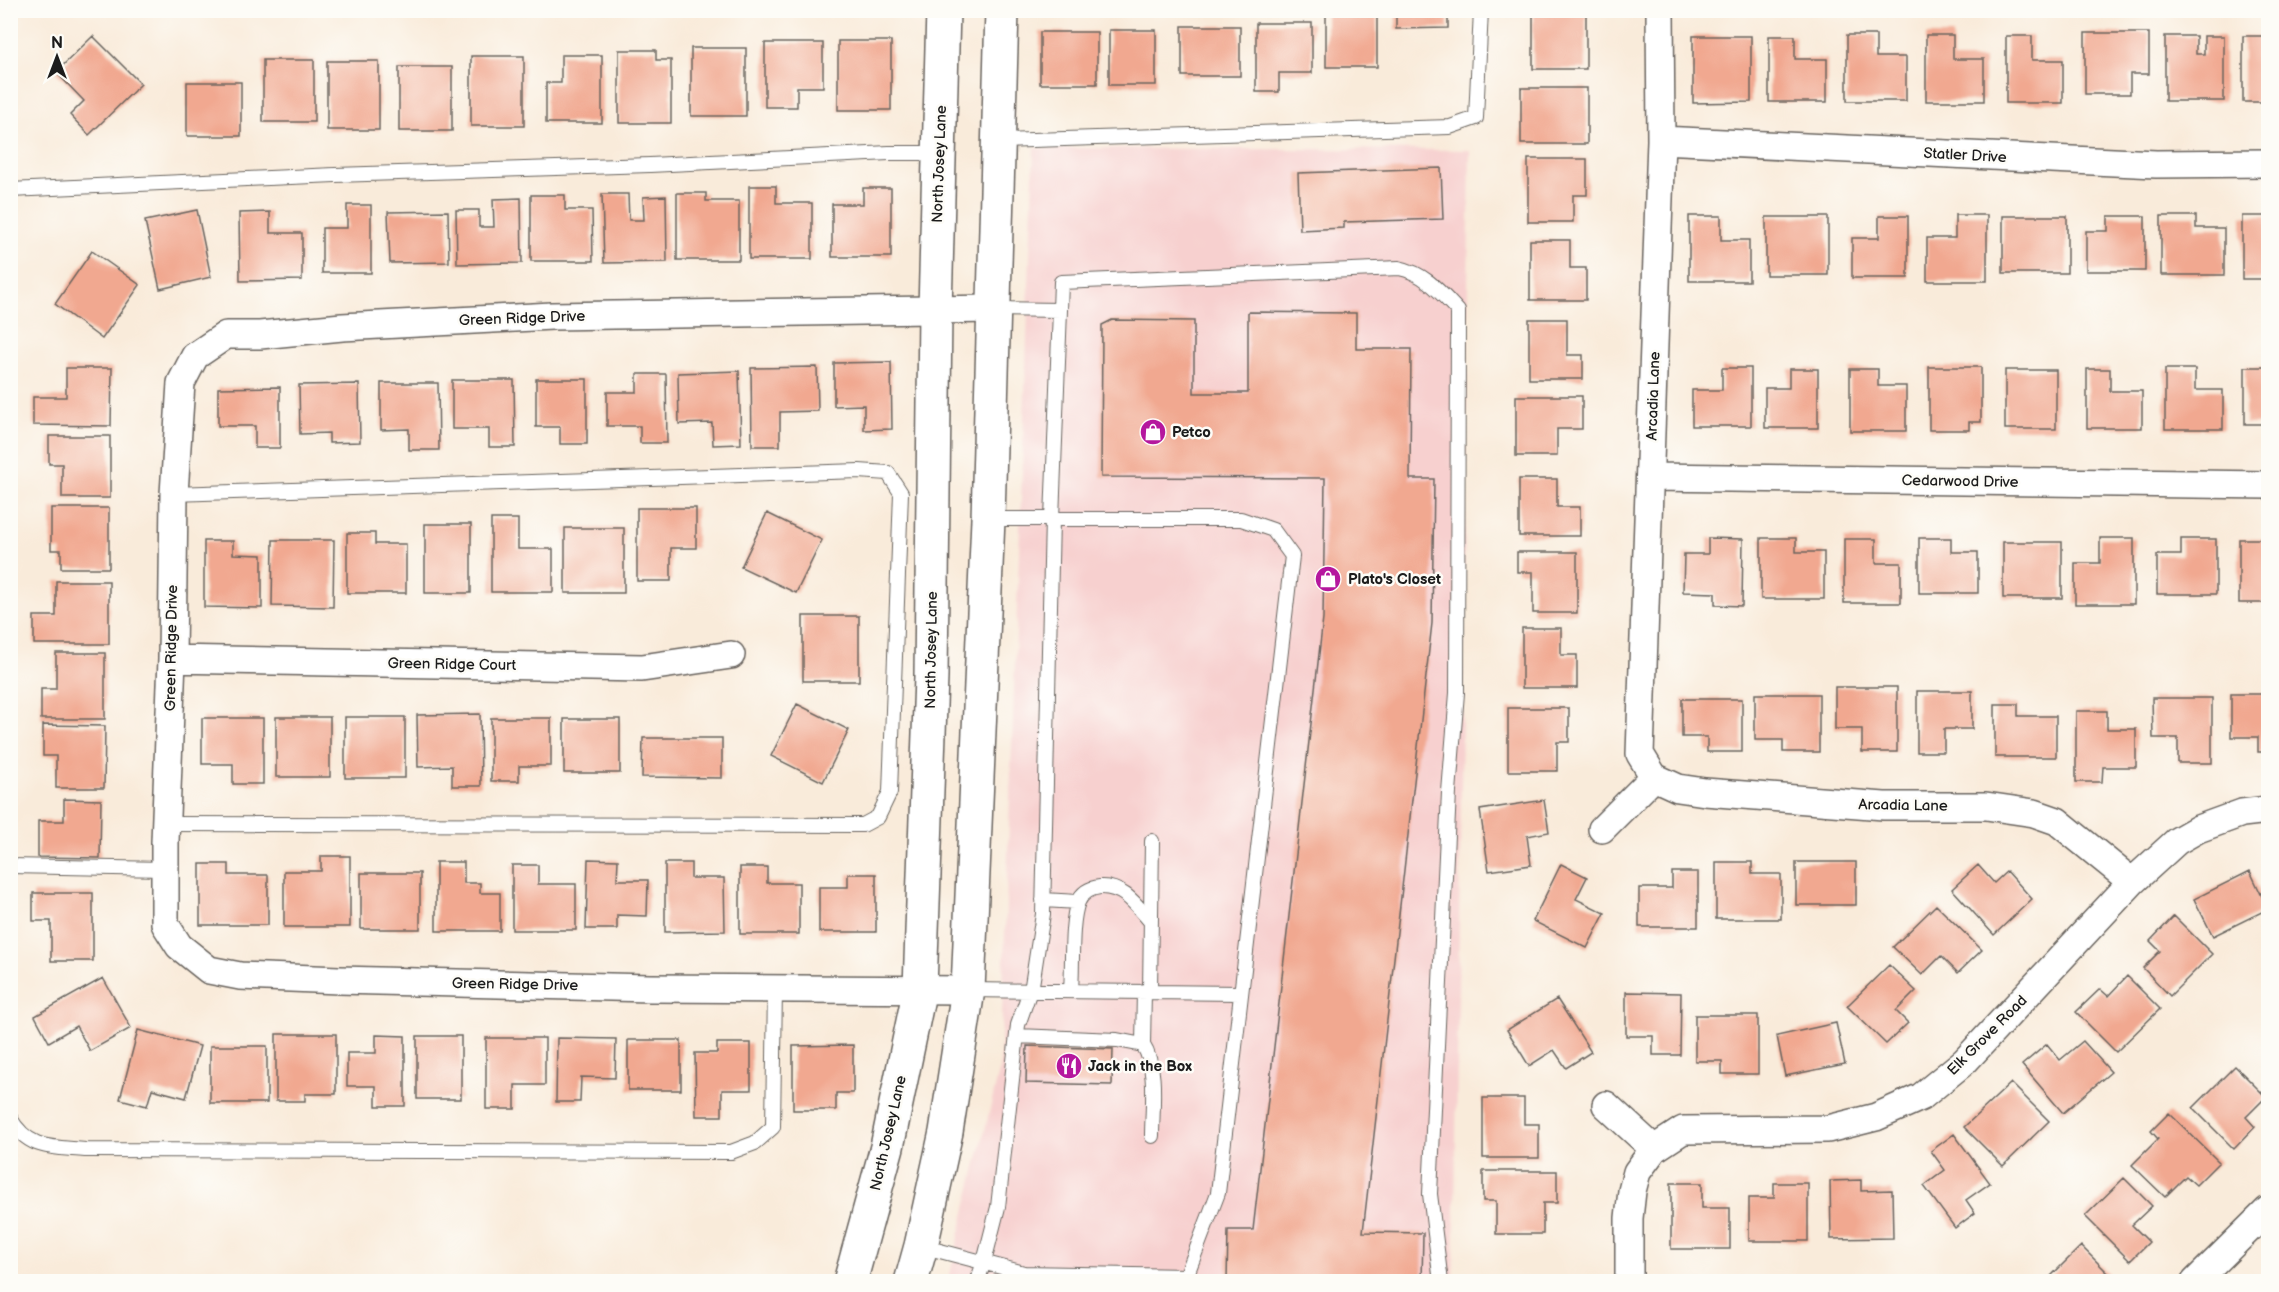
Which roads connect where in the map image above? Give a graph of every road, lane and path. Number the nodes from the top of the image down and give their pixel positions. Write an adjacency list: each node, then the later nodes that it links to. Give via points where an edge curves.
1 (943, 10): 7 (main road, North Josey Lane)
2 (1002, 10): 6 (main road)
3 (1481, 10): 6 (lane, via 1476,118 1450,126)
4 (1660, 10): 5 (street, Arcadia Lane)
5 (1661, 140): 8 (street, Statler Drive, via 2156,164); 13 (street, Arcadia Lane)
6 (998, 141): 10 (main road)
7 (939, 153): 9 (lane); 11 (main road, North Josey Lane)
8 (2268, 163)
9 (10, 190)
10 (993, 309): 11 (street, Green Ridge Drive); 12 (lane); 16 (main road)
11 (935, 310): 15 (street, Green Ridge Drive, via 552,316 226,335 195,356 181,383); 32 (main road, North Josey Lane, via 931,677)
12 (1060, 310): 17 (lane); 51 (lane, via 1061,282 1399,268 1412,271 1433,285 1458,311 1456,693 1430,1194)
13 (1651, 477): 14 (street, Cedarwood Drive); 20 (street, Arcadia Lane, via 1640,754)
14 (2268, 485)
15 (174, 495): 19 (street, Green Ridge Drive); 22 (lane, via 859,471 888,473 901,493 890,792 878,818 863,825)
16 (988, 519): 17 (lane); 33 (main road)
17 (1052, 519): 28 (lane); 37 (lane, via 1241,519 1273,530 1292,556)
18 (731, 655): 19 (street, Green Ridge Court, via 642,668)
19 (172, 659): 22 (street, Green Ridge Drive)
20 (1654, 777): 23 (street); 27 (street, Arcadia Lane, via 1678,788 1705,792 1884,806 1986,806 2034,813 2057,821)
21 (2268, 810): 27 (street, Elk Grove Road, via 2242,813 2198,829 2177,841)
22 (166, 824): 26 (street, Green Ridge Drive)
23 (1602, 829)
24 (1152, 841): 30 (lane)
25 (10, 866): 26 (lane)
26 (165, 869): 31 (street, Green Ridge Drive, via 165,924 178,946 208,970 240,976 328,980)
27 (2132, 882): 43 (street, Elk Grove Road, via 1965,1061 1921,1097 1850,1125 1828,1129 1683,1130)
28 (1043, 900): 29 (lane); 34 (lane)
29 (1078, 902): 30 (lane, via 1091,888 1112,888 1128,896); 35 (lane)
30 (1151, 922): 36 (lane)
31 (775, 988): 32 (street, Green Ridge Drive); 41 (lane, via 774,1127 755,1143 731,1152 85,1150 40,1146 18,1132)
32 (920, 988): 33 (street, Green Ridge Drive); 48 (main road, North Josey Lane, via 887,1147)
33 (968, 990): 34 (lane); 45 (main road, via 946,1132)
34 (1030, 990): 35 (lane); 38 (lane)
35 (1071, 990): 36 (lane)
36 (1147, 991): 37 (lane); 39 (lane)
37 (1241, 993): 47 (lane, via 1218,1193)
38 (1017, 1036): 39 (lane, via 1117,1040); 46 (lane, via 998,1207)
39 (1143, 1045): 42 (lane, via 1152,1066)
40 (1606, 1105): 43 (street)
41 (10, 1118)
42 (1152, 1136)
43 (1654, 1149): 52 (street, Elk Grove Road, via 1637,1172 1632,1191)
44 (2268, 1210): 53 (street)
45 (921, 1246): 46 (lane); 49 (main road)
46 (984, 1263): 47 (lane, via 1024,1273); 50 (lane)
47 (1185, 1279)
48 (850, 1281)
49 (911, 1281)
50 (977, 1281)
51 (1441, 1281)
52 (1629, 1281)
53 (2195, 1281)

